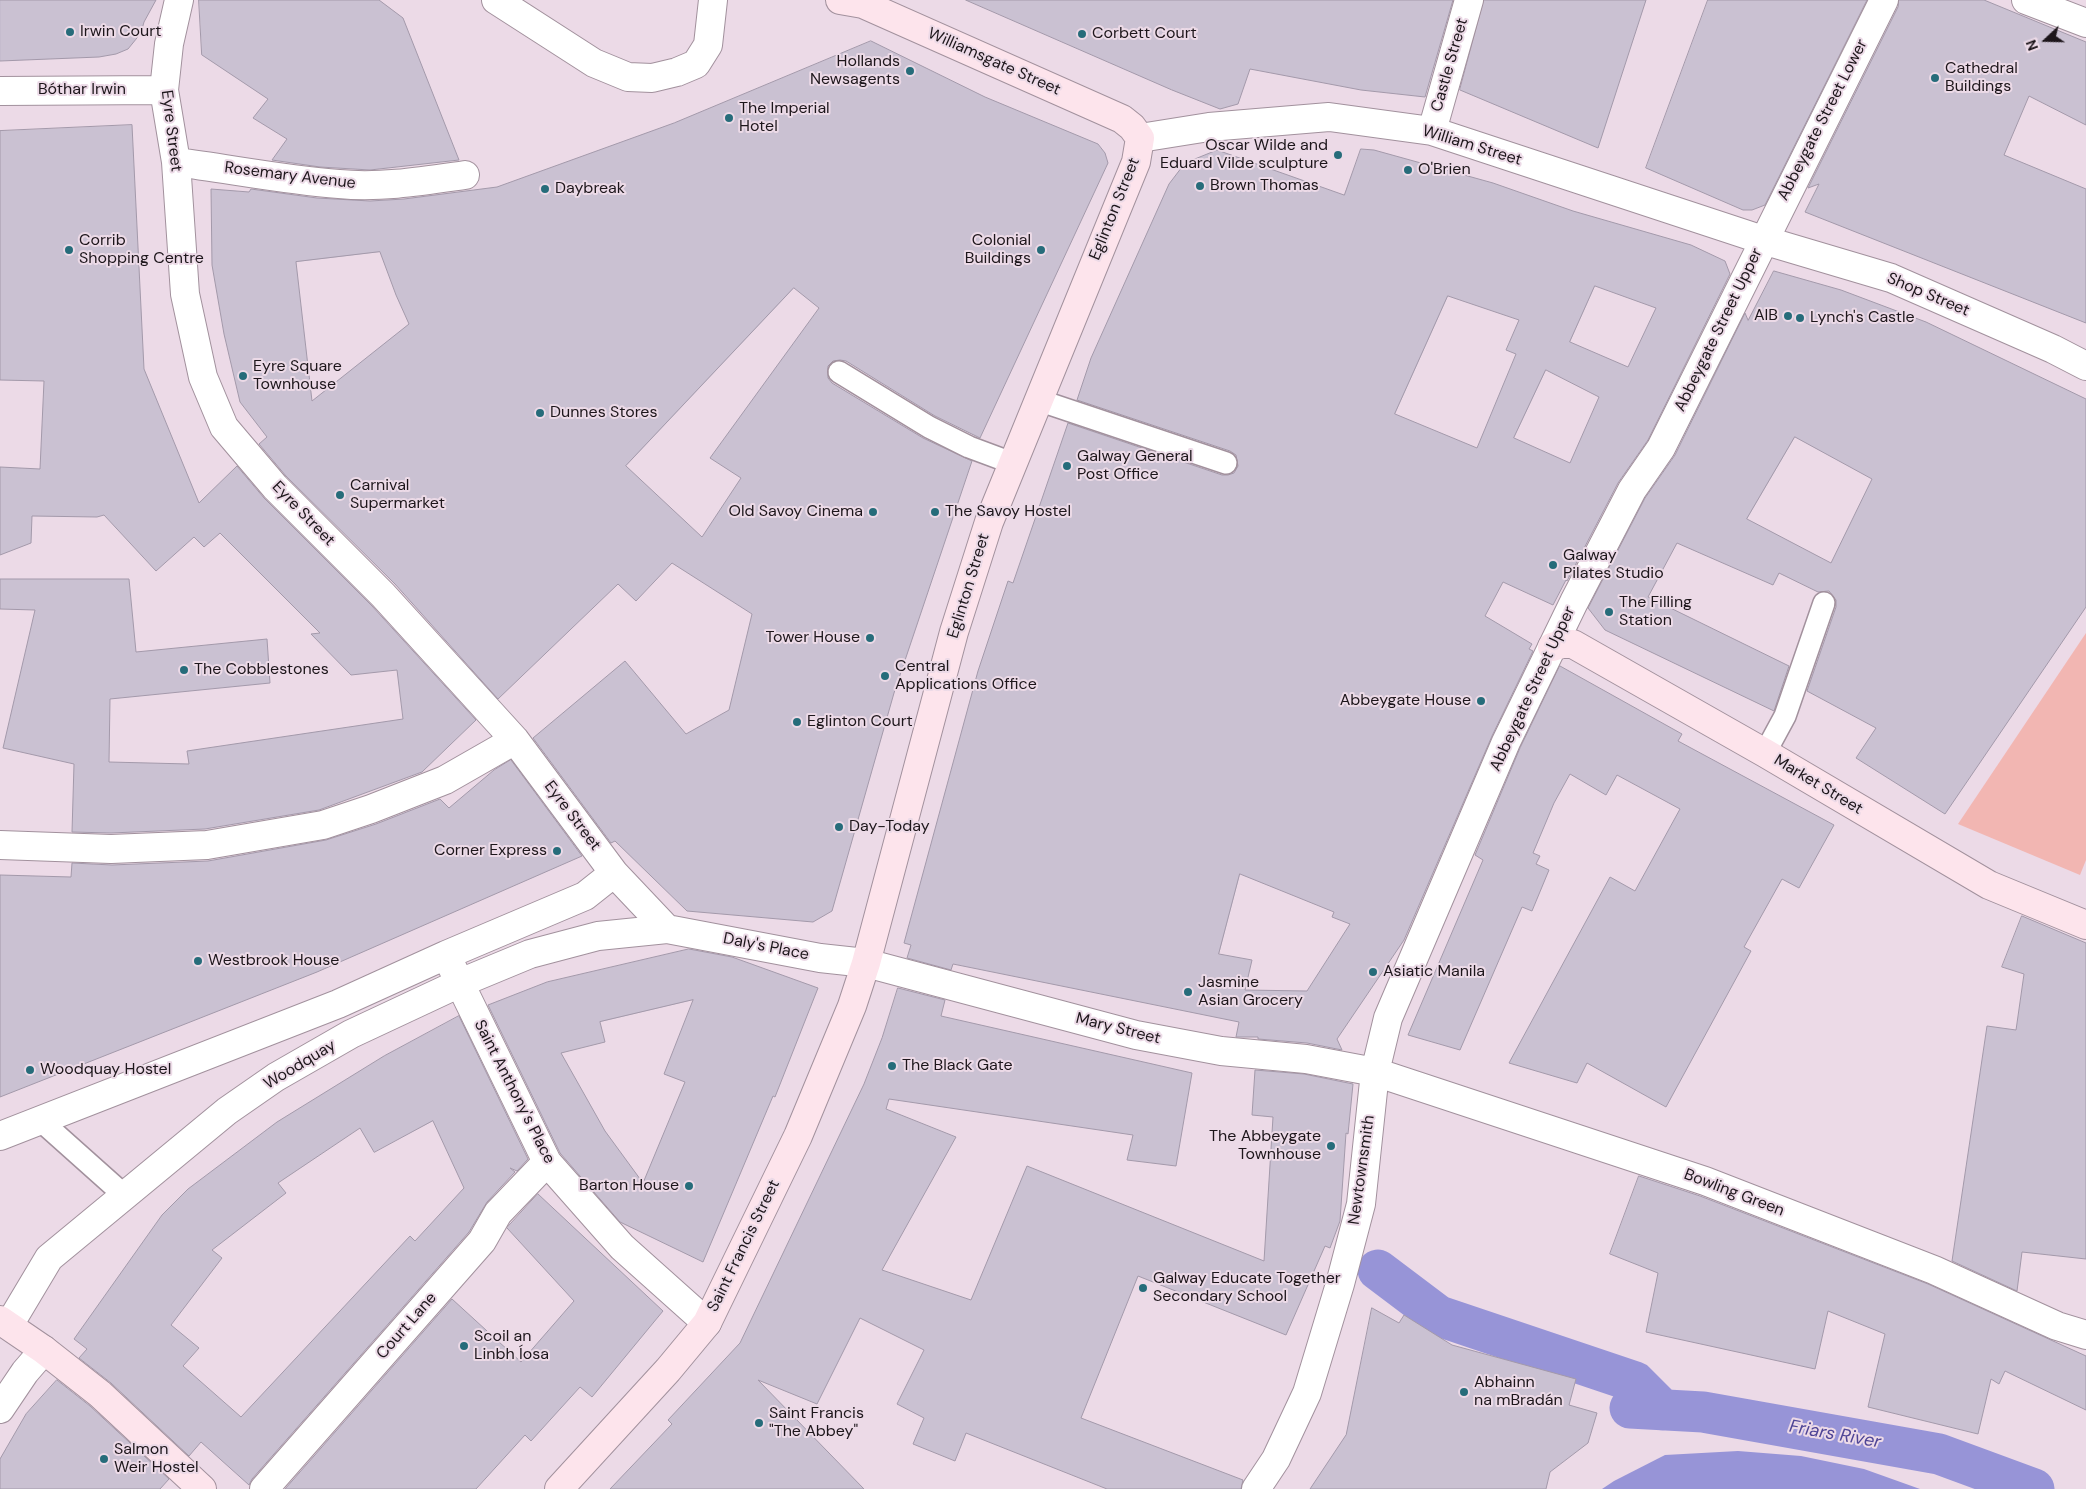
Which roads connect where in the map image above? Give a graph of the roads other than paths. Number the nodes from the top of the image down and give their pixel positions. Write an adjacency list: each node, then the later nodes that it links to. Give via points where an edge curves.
1 (178, 0): 9 (street, Eyre Street)
2 (496, 0): 3 (street, via 594,63 628,78 652,78 696,64 708,45)
3 (713, 0)
4 (840, 0): 12 (main road, Williamsgate Street, via 863,4 1122,119)
5 (1469, 0): 11 (street, Castle Street)
6 (1884, 0): 15 (street, Abbeygate Street Lower)
7 (2026, 0): 8 (street)
8 (2086, 23)
9 (164, 90): 10 (street, Bóthar Irwin); 13 (street, Eyre Street)
10 (0, 91)
11 (1432, 131): 12 (street, William Street, via 1329,117 1209,126); 15 (street, William Street)
12 (1140, 138): 18 (main road, Eglinton Street, via 1136,162)
13 (176, 162): 14 (street, Rosemary Avenue, via 340,184 417,182); 23 (street, Eyre Street, via 184,294 203,377 224,427 275,486 383,595)
14 (465, 175)
15 (1763, 240): 16 (street, Shop Street, via 1891,278); 22 (street, Abbeygate Street Upper, via 1661,448 1632,490)
16 (2086, 366)
17 (838, 372): 19 (lane, via 929,427)
18 (1038, 400): 19 (main road, Eglinton Street); 20 (lane)
19 (1012, 463): 30 (main road, Eglinton Street, via 989,522 954,632)
20 (1226, 463)
21 (1824, 603): 24 (lane, via 1786,716)
22 (1552, 647): 24 (main road, Market Street, via 1573,644); 32 (street, Abbeygate Street Upper, via 1506,742 1388,1018)
23 (515, 740): 25 (street, via 446,780 371,810 323,824 207,846 111,850); 26 (street, Eyre Street)
24 (1765, 753): 27 (main road, Market Street, via 1989,885)
25 (0, 845)
26 (614, 873): 28 (street, Eyre Street); 29 (street, via 586,896)
27 (2086, 925)
28 (667, 929): 30 (street, Daly's Place, via 820,958); 31 (street, Woodquay, via 598,936 530,954)
29 (446, 955): 31 (street, Saint Anthony's Place); 33 (street, via 338,1004)
30 (866, 963): 32 (street, Mary Street, via 1136,1035 1221,1051 1306,1059); 37 (main road, Saint Francis Street, via 852,1006 798,1136)
31 (460, 983): 35 (street, Saint Anthony's Place); 36 (street, Woodquay, via 351,1034 276,1077 226,1111)
32 (1375, 1072): 39 (street, Bowling Green, via 1705,1180 1934,1270 2057,1326); 45 (street, Newtownsmith, via 1361,1204 1340,1284 1306,1393 1276,1459)
33 (40, 1120): 34 (street); 36 (lane)
34 (0, 1136)
35 (547, 1162): 37 (street, Saint Anthony's Place, via 622,1247); 43 (street, Court Lane, via 498,1213 482,1241)
36 (124, 1195): 38 (street, Woodquay, via 49,1258)
37 (707, 1322): 44 (main road, Saint Francis Street, via 668,1370)
38 (4, 1323): 40 (main road)
39 (2086, 1335)
40 (44, 1350): 41 (street); 42 (main road, via 100,1394)
41 (0, 1409)
42 (202, 1489)
43 (264, 1489)
44 (559, 1489)
45 (1256, 1489)

